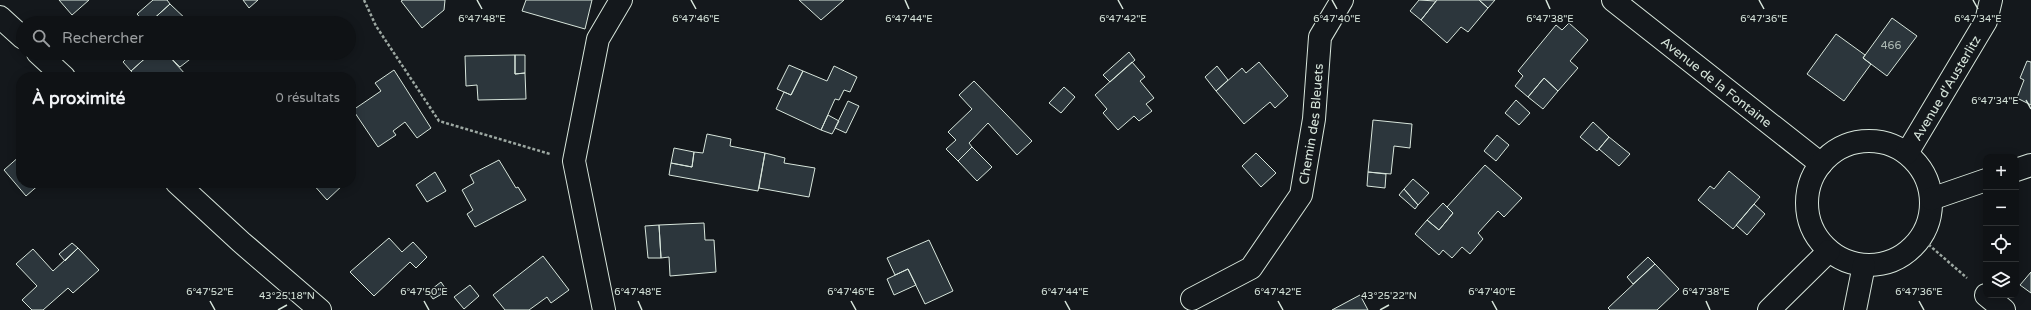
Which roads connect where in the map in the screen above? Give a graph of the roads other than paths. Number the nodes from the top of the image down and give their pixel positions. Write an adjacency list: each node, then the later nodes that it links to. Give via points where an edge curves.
1 (621, 0): 21 (street, via 598,39 574,161)
2 (1342, 0): 19 (street, Chemin des Bleuets, via 1320,37 1314,119 1302,195 1251,268)
3 (1613, 0): 10 (street, Avenue de la Fontaine)
4 (1991, 0): 9 (street, Avenue d'Austerlitz, via 1986,21)
5 (0, 17): 6 (street)
6 (16, 32)
7 (46, 60): 8 (street)
8 (59, 72)
9 (1907, 153): 10 (street, via 1875,141 1855,143 1836,151); 15 (street, via 1922,169)
10 (1821, 164): 16 (street, via 1807,196 1808,214 1814,231)
11 (2031, 165): 12 (street)
12 (2019, 169)
13 (1983, 181): 15 (street)
14 (182, 188): 20 (street)
15 (1932, 198): 17 (street, via 1930,220 1921,238 1910,251 1896,260 1880,265)
16 (1829, 251): 17 (street, via 1849,262); 22 (street)
17 (1864, 265): 23 (street)
18 (1990, 298): 24 (street)
19 (1192, 299)
20 (320, 310)
21 (604, 310)
22 (1769, 310)
23 (1855, 310)
24 (2004, 310)

